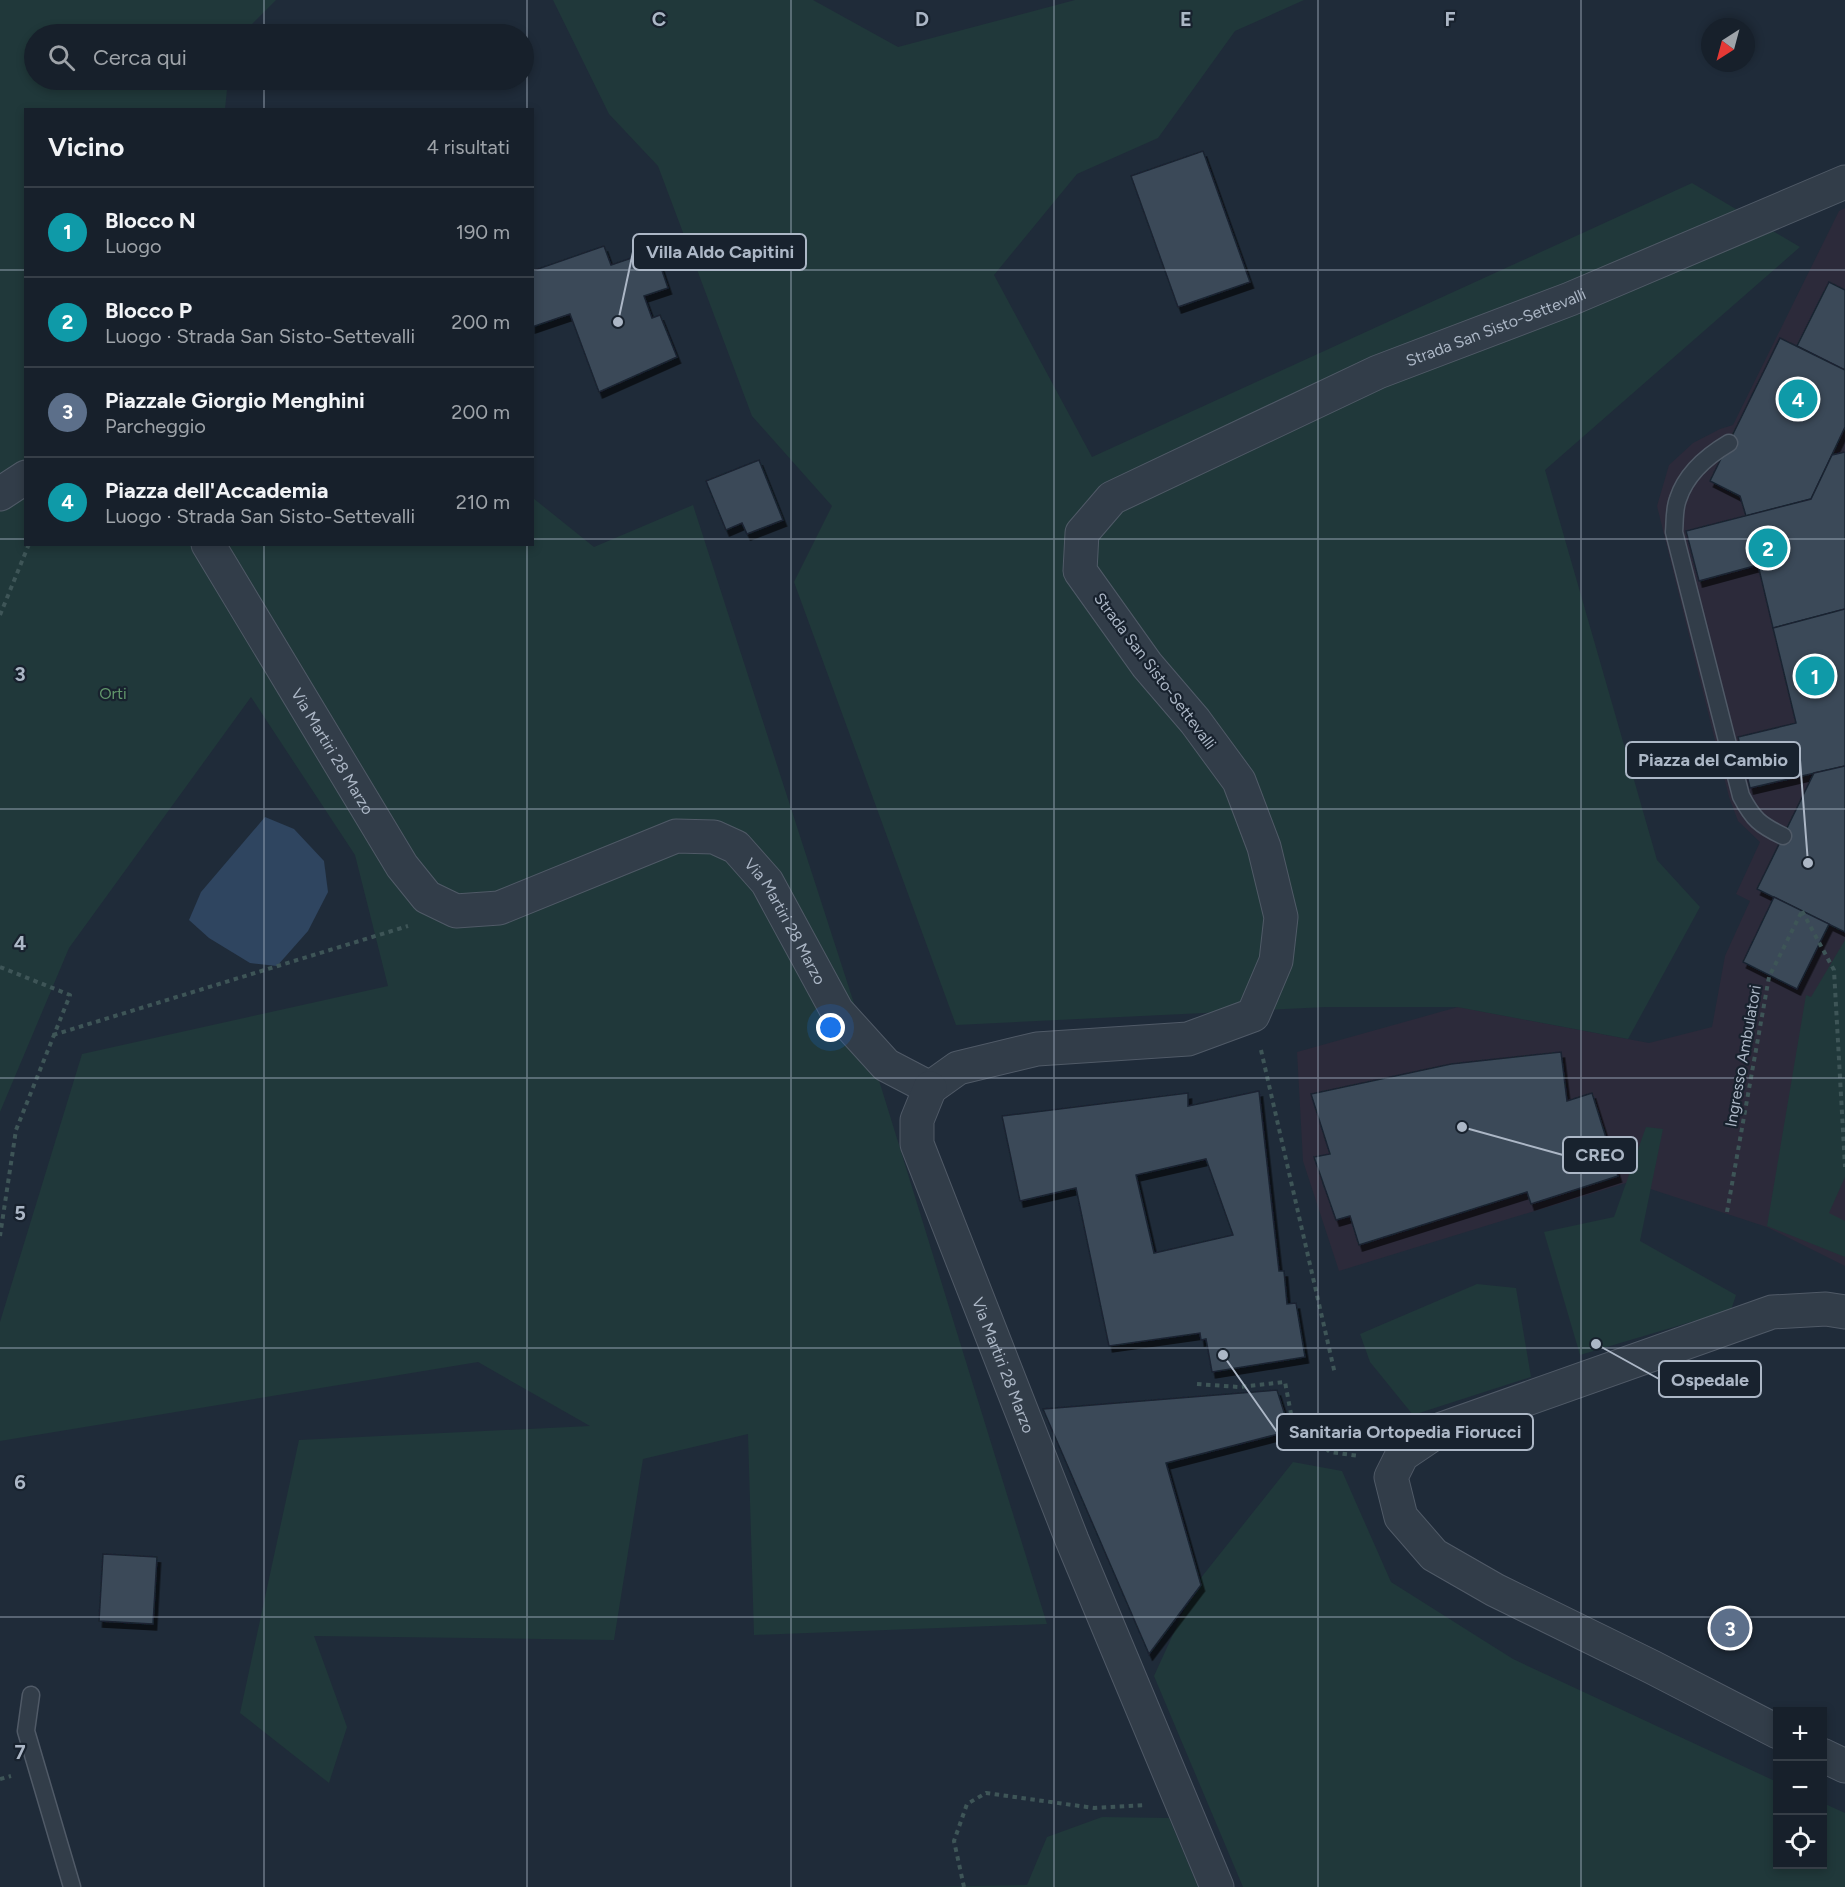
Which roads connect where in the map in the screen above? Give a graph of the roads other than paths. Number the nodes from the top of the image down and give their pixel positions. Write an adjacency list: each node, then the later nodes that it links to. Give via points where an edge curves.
1 (1845, 182): 7 (street, Strada San Sisto-Settevalli, via 1570,299 1378,372 1112,498 1082,533 1080,571 1147,665 1239,781 1264,847 1281,917 1276,961 1253,1015 1188,1039 1037,1049 958,1068)
2 (1729, 443): 6 (lane, via 1711,454 1686,480 1677,500 1674,532 1741,796 1751,815)
3 (24, 478): 4 (street)
4 (0, 494)
5 (209, 546): 7 (street, Via Martiri 28 Marzo, via 402,866 427,897 456,911 499,908 676,836 714,837 736,847 767,882 837,1011 886,1065)
6 (1783, 836)
7 (930, 1088): 14 (street, Via Martiri 28 Marzo, via 917,1120 916,1144 1072,1540)
8 (1845, 1312): 10 (street, via 1772,1312 1439,1430 1402,1455 1391,1477 1401,1517 1434,1555 1495,1590)
9 (31, 1695): 13 (lane, via 26,1731)
10 (1773, 1729)
11 (1827, 1757): 12 (street)
12 (1845, 1766)
13 (72, 1887)
14 (1217, 1887)

